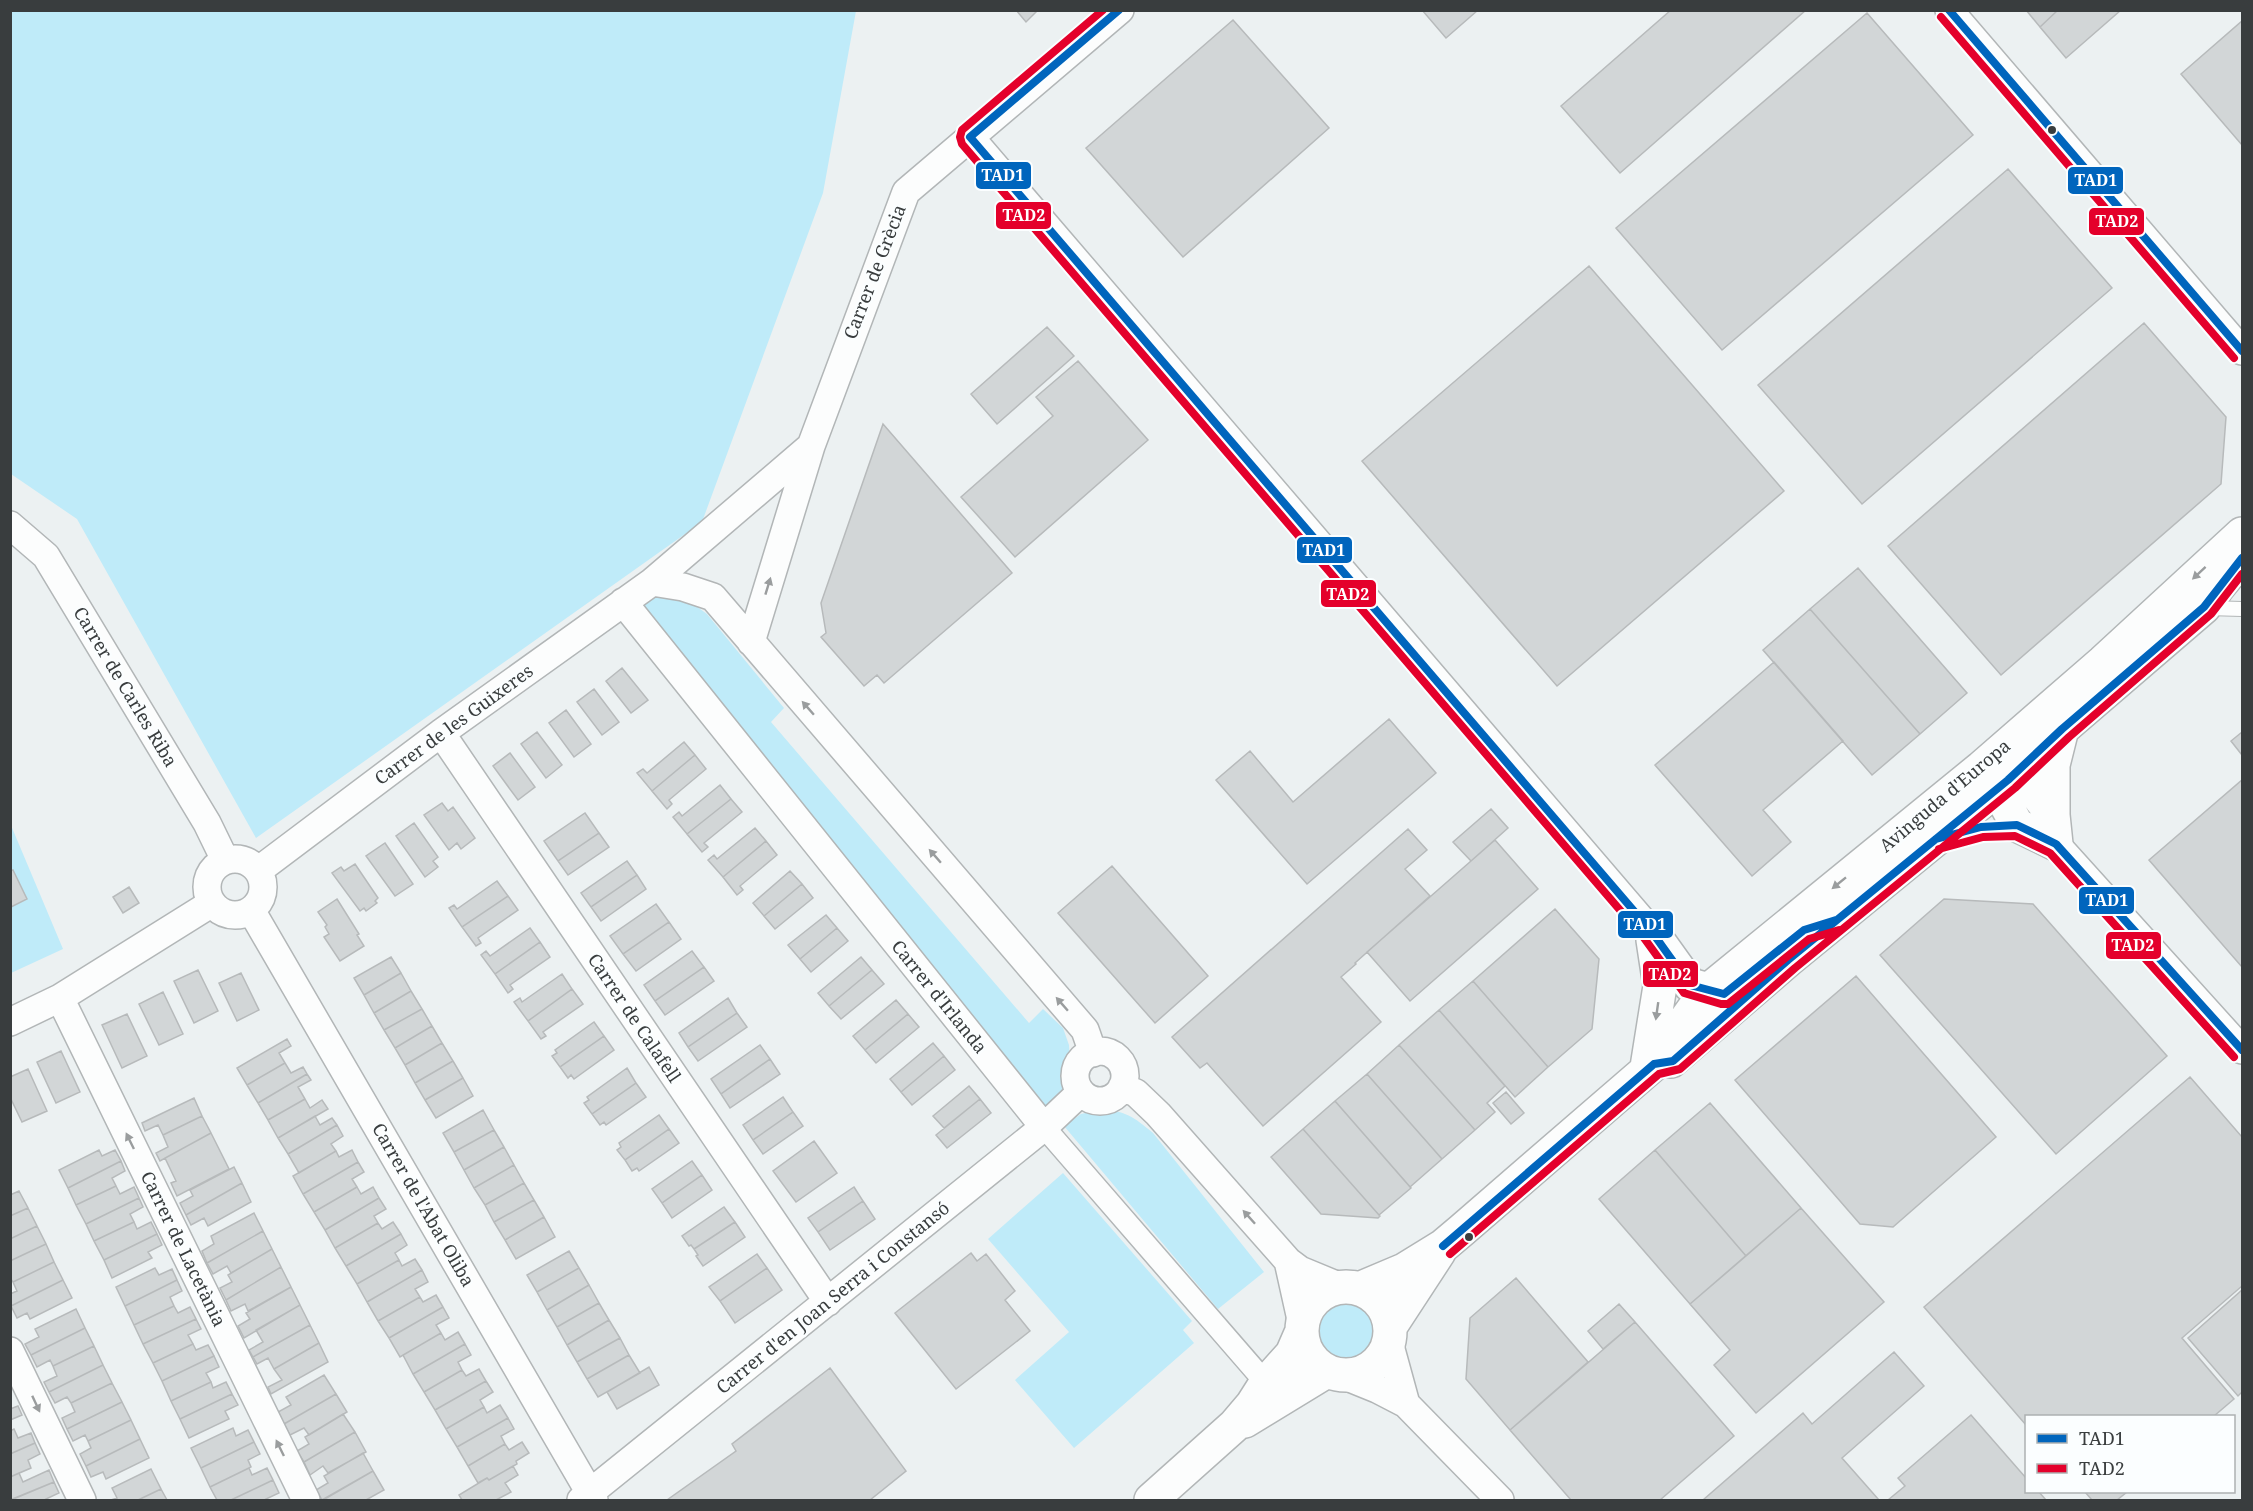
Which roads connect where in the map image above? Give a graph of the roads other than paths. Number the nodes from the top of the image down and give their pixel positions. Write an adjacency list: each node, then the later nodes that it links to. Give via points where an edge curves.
1 (1120, 10): 3 (street, Carrer de Grècia)
2 (1949, 10): 4 (street)
3 (970, 137): 5 (street, Carrer de Grècia, via 906,192); 27 (street)
4 (2242, 351)
5 (811, 446): 9 (street, Carrer de Grècia); 13 (street, Carrer de Grècia, one-way to 5)
6 (10, 525): 22 (street, Carrer de Carles Riba, via 46,556 207,822)
7 (2242, 534): 14 (street, Avinguda d'Europa, one-way to 14)
8 (2242, 558): 10 (street, Avinguda d'Europa)
9 (651, 582): 11 (street, Carrer de les Guixeres); 13 (street, via 713,597)
10 (2211, 597): 12 (lane); 15 (street, Avinguda d'Europa)
11 (623, 602): 16 (street, Carrer de les Guixeres); 36 (street, Carrer d'Irlanda)
12 (2242, 609)
13 (751, 642): 32 (street, one-way to 13, via 1085,1030)
14 (2103, 662): 17 (street, via 2103,679 2011,759); 21 (street, Avinguda d'Europa)
15 (2062, 729): 17 (street, Avinguda d'Europa); 19 (street, via 2053,765)
16 (441, 733): 23 (street, Carrer de les Guixeres); 40 (street, Carrer de Calafell)
17 (2008, 780): 18 (street, via 2004,801); 19 (street, via 2028,784); 20 (street, Avinguda d'Europa); 21 (street, via 1989,777 1914,840)
18 (2017, 825): 19 (street); 20 (street, via 1981,827)
19 (2054, 830): 31 (street)
20 (1936, 839): 26 (street, Avinguda d'Europa)
21 (1885, 846): 28 (street, Avinguda d'Europa, one-way to 28)
22 (225, 860): 23 (street, via 245,860); 24 (street, via 208,880)
23 (259, 870): 25 (street, via 263,893)
24 (212, 903): 25 (street, via 228,914); 29 (street)
25 (251, 910): 48 (street, Carrer de l'Abat Oliba)
26 (1836, 920): 28 (street, via 1804,930 1724,994); 33 (street, Avinguda d'Europa, via 1673,1061)
27 (1652, 932): 28 (street, via 1690,985); 33 (street, one-way to 33, via 1660,987)
28 (1709, 990): 33 (street, Avinguda d'Europa)
29 (60, 998): 30 (street); 50 (street, Carrer de Lacetània, one-way to 29)
30 (10, 1022)
31 (2242, 1050)
32 (1093, 1053): 34 (street, via 1106,1052 1118,1059 1124,1071); 35 (street, via 1083,1058 1075,1072)
33 (1650, 1067): 37 (street, Avinguda d'Europa)
34 (1122, 1087): 35 (street, via 1103,1100); 38 (street, one-way to 34, via 1158,1114 1136,1093)
35 (1081, 1092): 36 (street, Carrer d'en Joan Serra i Constansó)
36 (1044, 1127): 40 (street, Carrer d'en Joan Serra i Constansó); 45 (street, Carrer d'Irlanda)
37 (1443, 1246): 39 (street, Avinguda d'Europa, via 1404,1270); 42 (street, Avinguda d'Europa)
38 (1288, 1261): 39 (street, via 1300,1270); 41 (street)
39 (1350, 1288): 41 (street, via 1327,1291 1316,1299); 42 (street, via 1371,1295 1380,1303 1387,1314)
40 (828, 1302): 48 (street, Carrer d'en Joan Serra i Constansó)
41 (1302, 1328): 44 (street, via 1309,1355); 45 (street, via 1292,1354)
42 (1389, 1334): 44 (street, via 1382,1356 1370,1367 1356,1374); 46 (street)
43 (10, 1351): 49 (street, one-way to 49)
44 (1334, 1373): 46 (street); 47 (street)
45 (1266, 1383): 47 (street)
46 (1406, 1404): 52 (street)
47 (1235, 1425): 51 (street)
48 (588, 1498)
49 (82, 1500)
50 (306, 1500)
51 (1151, 1500)
52 (1500, 1500)

